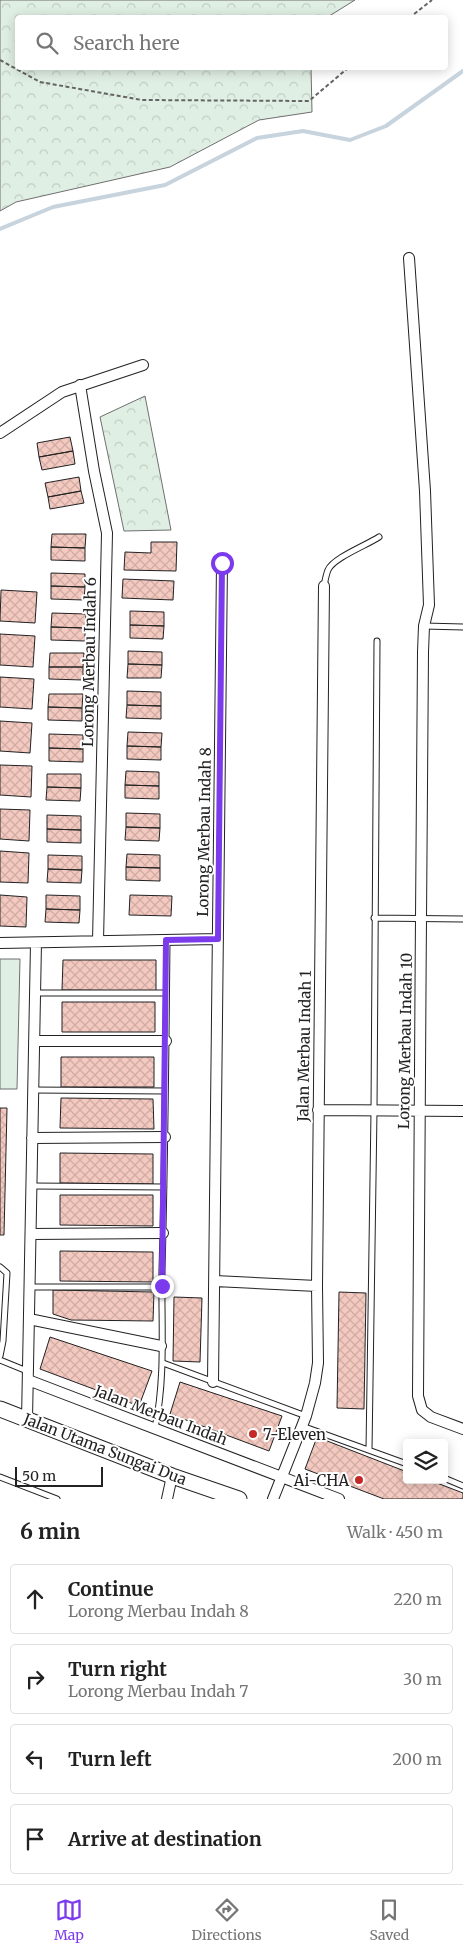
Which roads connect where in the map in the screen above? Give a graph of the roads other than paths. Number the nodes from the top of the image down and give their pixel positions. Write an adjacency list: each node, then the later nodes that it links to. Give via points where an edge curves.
1 (410, 258): 8 (street, Lorong Merbau Indah 10, via 429,604)
2 (143, 365): 3 (street)
3 (80, 386): 4 (street, via 62,392); 16 (street, Lorong Merbau Indah 6, via 107,533)
4 (0, 433)
5 (379, 538): 7 (lane, via 342,556 328,569)
6 (222, 563): 14 (street, Lorong Merbau Indah 8)
7 (324, 586): 25 (street, Jalan Merbau Indah 1)
8 (424, 626): 9 (lane); 12 (street, Lorong Merbau Indah 10)
9 (463, 627)
10 (377, 642): 11 (lane)
11 (374, 918): 12 (lane); 26 (lane)
12 (422, 918): 13 (lane); 27 (street, Lorong Merbau Indah 10)
13 (463, 919)
14 (218, 939): 15 (street); 36 (street, Lorong Merbau Indah 8)
15 (166, 940): 16 (street); 20 (lane)
16 (98, 941): 18 (street)
17 (0, 943): 18 (street)
18 (36, 943): 19 (street)
19 (35, 993): 20 (lane); 21 (street)
20 (166, 993): 22 (lane)
21 (34, 1041): 22 (street); 23 (street)
22 (166, 1041): 24 (lane)
23 (33, 1090): 24 (lane); 29 (street)
24 (165, 1091): 30 (lane)
25 (318, 1110): 26 (street); 38 (street, Jalan Merbau Indah 1)
26 (374, 1111): 27 (street); 52 (lane)
27 (418, 1111): 28 (street); 51 (street, Lorong Merbau Indah 10, via 418,1396 422,1410 431,1418)
28 (463, 1111)
29 (32, 1138): 30 (street); 31 (street)
30 (165, 1138): 32 (lane)
31 (32, 1186): 32 (lane); 34 (street)
32 (164, 1187): 33 (lane)
33 (163, 1233): 34 (street); 37 (lane)
34 (31, 1234): 39 (street)
35 (0, 1267): 41 (lane, via 6,1273)
36 (215, 1281): 38 (street); 46 (street, Lorong Merbau Indah 8)
37 (162, 1286): 39 (lane); 42 (lane)
38 (317, 1286): 49 (street, Jalan Merbau Indah 1, via 318,1363)
39 (30, 1287): 40 (street)
40 (29, 1320): 42 (street); 45 (street)
41 (2, 1328): 43 (lane)
42 (162, 1346): 44 (lane)
43 (0, 1358): 45 (lane)
44 (163, 1363): 46 (lane); 50 (lane)
45 (28, 1376): 48 (street); 50 (street, Jalan Merbau Indah)
46 (213, 1382): 49 (lane)
47 (0, 1409): 48 (main road, Jalan Utama Sungai Dua)
48 (28, 1420): 54 (main road, Jalan Utama Sungai Dua)
49 (304, 1421): 52 (lane); 56 (street, Jalan Merbau Indah 1)
50 (155, 1428): 56 (street, Jalan Merbau Indah)
51 (463, 1429)
52 (369, 1450): 53 (lane)
53 (403, 1463)
54 (172, 1476): 59 (main road, Jalan Utama Sungai Dua); 61 (street)
55 (0, 1477): 60 (lane)
56 (281, 1477): 63 (street, Jalan Merbau Indah 1); 64 (street, Jalan Merbau Indah)
57 (448, 1480): 58 (lane)
58 (463, 1486)
59 (214, 1495): 62 (main road, Jalan Utama Sungai Dua)
60 (56, 1499)
61 (167, 1499)
62 (238, 1499)
63 (273, 1499)
64 (339, 1499)

